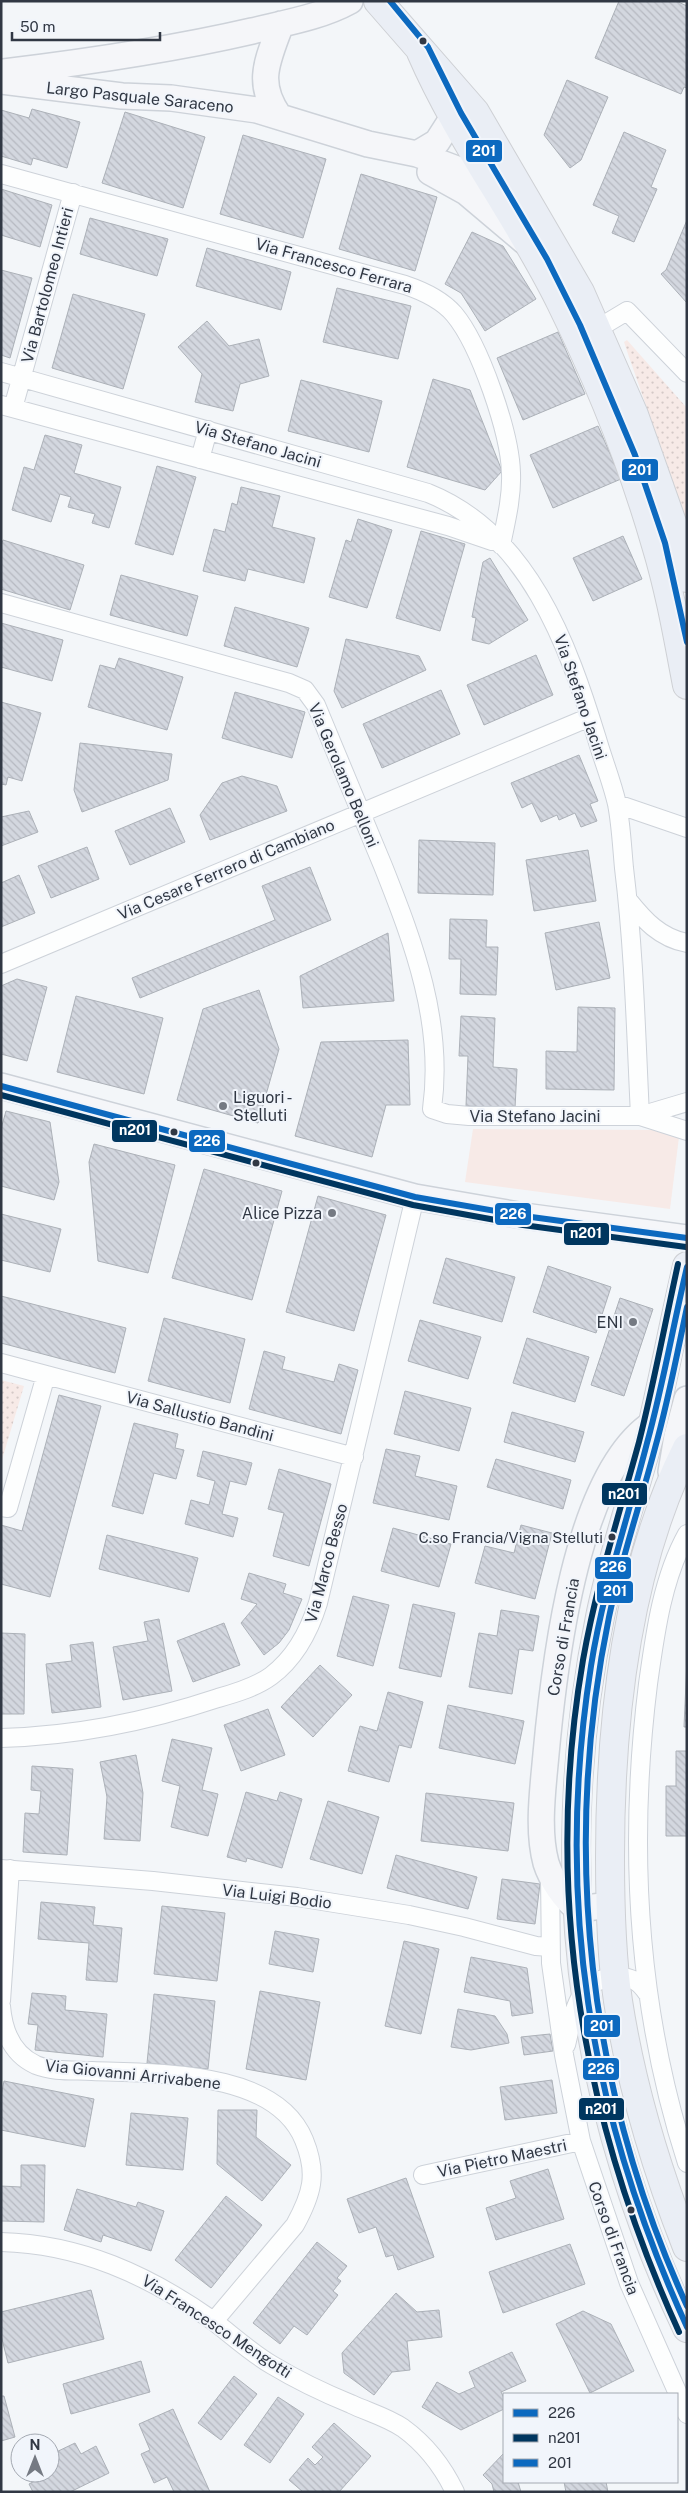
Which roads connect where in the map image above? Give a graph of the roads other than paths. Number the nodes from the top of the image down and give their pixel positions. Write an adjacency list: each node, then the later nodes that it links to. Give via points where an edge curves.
1 (350, 1): 3 (street, Largo Pasquale Saraceno, via 334,9)
2 (378, 1): 4 (main road)
3 (280, 24): 5 (street, Largo Pasquale Saraceno, via 181,46); 9 (street, via 264,81 269,100)
4 (421, 52): 10 (main road); 16 (main road, via 475,112)
5 (76, 64): 6 (street, Largo Pasquale Saraceno); 8 (street, via 107,83)
6 (1, 72)
7 (1, 81): 8 (street, Largo Pasquale Saraceno, via 122,96)
8 (171, 98): 9 (street, Largo Pasquale Saraceno)
9 (279, 116): 11 (street, Largo Pasquale Saraceno)
10 (453, 117): 12 (street, via 437,142); 14 (main road)
11 (368, 144): 12 (street, Largo Pasquale Saraceno); 17 (street, Largo Pasquale Saraceno, via 454,185 482,204)
12 (417, 154): 14 (street, Largo Pasquale Saraceno)
13 (1, 174): 15 (street, Via Francesco Ferrara)
14 (490, 180): 16 (street, Largo Pasquale Saraceno, via 516,194); 17 (main road)
15 (73, 193): 21 (street, Via Bartolomeo Intieri); 25 (street, Via Francesco Ferrara, via 405,285 444,305 458,320 477,356 505,436 511,484)
16 (539, 218): 18 (main road)
17 (528, 245): 28 (main road, via 560,302 604,399 630,468 657,546)
18 (597, 329): 20 (street, via 627,311); 26 (main road, via 651,460)
19 (1, 372): 21 (street, Via Stefano Jacini)
20 (687, 374)
21 (22, 377): 22 (street, Via Bartolomeo Intieri); 23 (street, Via Stefano Jacini)
22 (7, 406): 24 (street, Via Stefano Jacini)
23 (208, 430): 24 (street); 25 (street, Via Stefano Jacini, via 433,494 470,516)
24 (200, 459): 25 (street, Via Stefano Jacini, via 448,526)
25 (502, 545): 29 (street, Via Stefano Jacini, via 549,611)
26 (687, 578)
27 (1, 603): 31 (street, Via Gerolamo Belloni, via 299,686 316,705)
28 (687, 685)
29 (590, 717): 30 (street, Via Stefano Jacini); 31 (street, Via Cesare Ferrero di Cambiano)
30 (617, 804): 32 (street); 33 (street, Via Stefano Jacini)
31 (361, 812): 35 (street, Via Cesare Ferrero di Cambiano); 38 (street, Via Gerolamo Belloni, via 412,939 422,976 433,1046)
32 (687, 828)
33 (628, 900): 34 (street, via 655,929); 39 (street, Via Stefano Jacini)
34 (687, 943)
35 (1, 964)
36 (1, 1086): 41 (street)
37 (687, 1102): 39 (street, Via Stefano Jacini)
38 (432, 1109): 39 (street, Via Stefano Jacini, via 469,1116)
39 (640, 1116): 40 (street, Via Stefano Jacini)
40 (687, 1131)
41 (415, 1197): 42 (street); 49 (street, Via Marco Besso)
42 (687, 1238)
43 (687, 1266): 47 (main road, Corso di Francia)
44 (1, 1363): 45 (street, Via Sallustio Bandini)
45 (46, 1375): 49 (street, Via Sallustio Bandini); 51 (street, via 8,1508)
46 (687, 1399): 50 (street)
47 (653, 1423): 56 (street, Corso di Francia, via 633,1439 612,1470 585,1533 575,1566 558,1651 545,1764 543,1841); 58 (main road, Corso di Francia, via 610,1570 589,1678 579,1788)
48 (687, 1448): 50 (main road)
49 (354, 1457): 53 (street, Via Marco Besso, via 314,1615 299,1646 270,1676 237,1692 162,1714 84,1729)
50 (670, 1482): 57 (main road, via 646,1560 623,1670 612,1763)
51 (1, 1507)
52 (687, 1534): 55 (street, via 674,1559 652,1658 640,1755)
53 (1, 1738)
54 (6, 1869): 59 (street, Via Luigi Bodio, via 153,1881 329,1902 409,1915); 63 (street)
55 (637, 1870): 57 (street); 62 (street)
56 (549, 1872): 58 (street, Corso di Francia); 59 (street, Corso di Francia)
57 (610, 1905): 58 (street); 60 (main road)
58 (578, 1910): 59 (street, Corso di Francia, via 573,1913 569,1928); 61 (main road, Corso di Francia)
59 (550, 1947): 65 (street, Corso di Francia)
60 (615, 1977): 61 (street, via 599,1979); 62 (street, via 632,1979); 70 (main road, via 646,2127)
61 (585, 1989): 65 (street, Corso di Francia); 72 (main road, Corso di Francia, via 591,2030 624,2165 658,2260)
62 (647, 1993): 67 (street, via 668,2097)
63 (1, 2001)
64 (1, 2006): 71 (street, Via Giovanni Arrivabene, via 8,2039 16,2050 37,2065 59,2070 228,2083 267,2098 296,2125 311,2162 311,2189 305,2208 295,2225)
65 (564, 2055): 66 (street, Corso di Francia)
66 (581, 2141): 68 (street, Via Pietro Maestri); 73 (street, Corso di Francia, via 629,2283)
67 (687, 2164)
68 (422, 2175)
69 (1, 2242): 71 (street, Via Francesco Mengotti, via 51,2246 96,2258 155,2283)
70 (687, 2246)
71 (214, 2321): 75 (street, Via Francesco Mengotti, via 273,2365 403,2428 436,2461)
72 (687, 2328)
73 (683, 2401): 74 (street, Corso di Francia)
74 (687, 2414)
75 (455, 2492)

